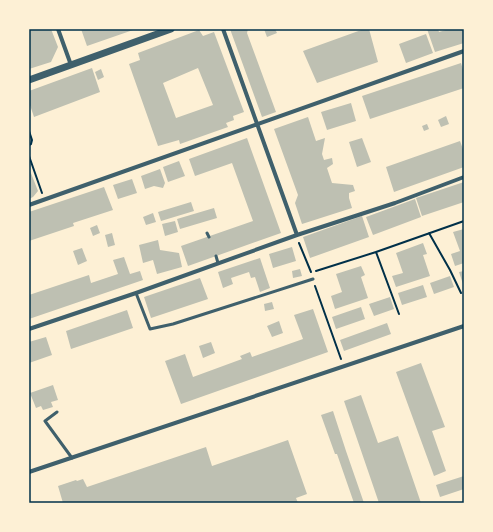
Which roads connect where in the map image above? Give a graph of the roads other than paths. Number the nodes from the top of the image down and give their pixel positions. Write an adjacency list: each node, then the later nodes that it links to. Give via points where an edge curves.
1 (58, 29): 5 (street)
2 (171, 29): 5 (street)
3 (223, 29): 7 (street)
4 (464, 51): 7 (street)
5 (71, 65): 6 (street)
6 (29, 80)
7 (258, 124): 9 (street); 10 (street)
8 (464, 176): 10 (street, via 395,203)
9 (29, 205)
10 (297, 235): 12 (street)
11 (216, 256): 12 (lane)
12 (218, 263): 14 (street)
13 (313, 279): 14 (lane, via 150,329)
14 (136, 293): 16 (street)
15 (464, 326): 18 (street)
16 (29, 329)
17 (57, 412): 18 (lane, via 45,421)
18 (72, 458): 19 (street)
19 (29, 472)

